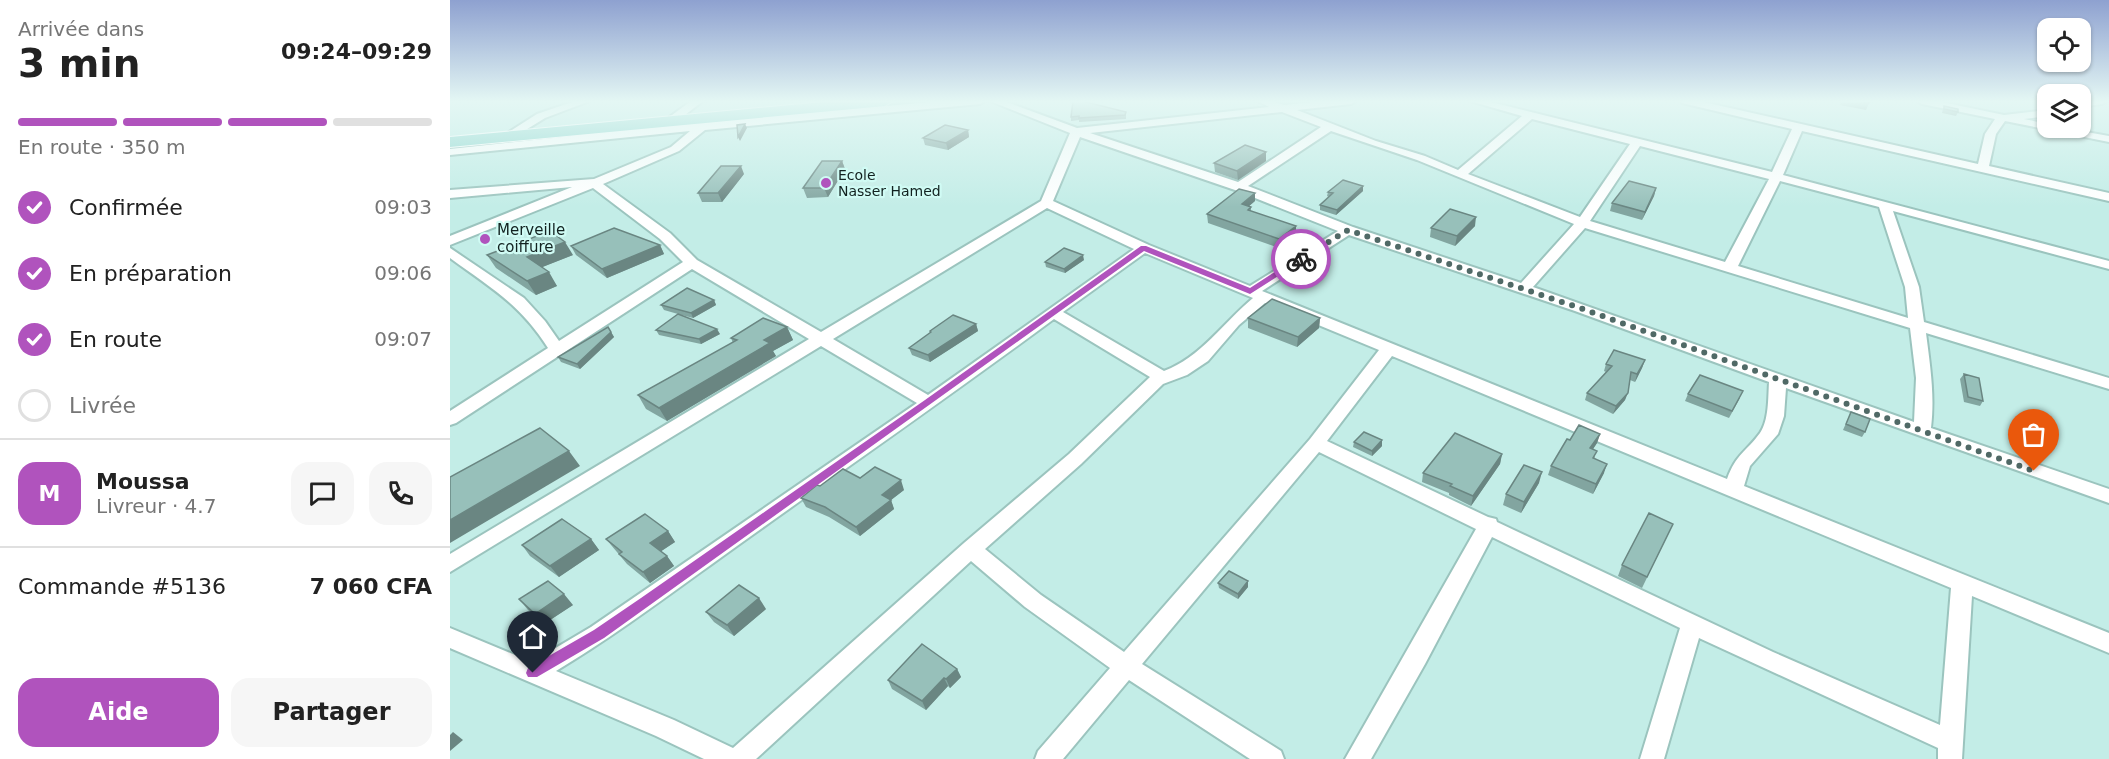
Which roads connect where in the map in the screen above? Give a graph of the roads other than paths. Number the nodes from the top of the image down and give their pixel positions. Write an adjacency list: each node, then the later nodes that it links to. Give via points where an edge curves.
1 (513, 136): 13 (main road)
2 (580, 136): 16 (street)
3 (690, 136): 20 (street, via 675,149)
4 (1075, 136): 24 (street)
5 (1090, 136): 21 (street)
6 (1315, 136): 21 (street)
7 (1358, 136): 18 (street)
8 (1505, 136): 18 (street)
9 (1615, 136): 15 (street)
10 (1794, 136): 19 (street)
11 (1841, 136): 17 (street)
12 (1991, 136): 17 (street)
13 (507, 137): 14 (main road)
14 (450, 142)
15 (1637, 142): 19 (street); 26 (street)
16 (450, 152)
17 (1983, 168): 23 (street)
18 (1460, 175): 26 (street)
19 (1775, 177): 25 (street); 33 (street)
20 (593, 182): 22 (street); 28 (street); 31 (street, via 665,236)
21 (1239, 188): 27 (street)
22 (450, 194)
23 (2109, 197)
24 (1046, 203): 29 (street); 38 (street)
25 (1885, 206): 32 (street); 37 (street, via 1911,286)
26 (1582, 223): 33 (street); 34 (street)
27 (1348, 230): 34 (street); 35 (street)
28 (450, 241)
29 (1143, 248): 35 (street); 36 (street)
30 (450, 252): 40 (street, via 519,301)
31 (692, 263): 38 (street); 40 (street)
32 (2109, 265)
33 (1729, 269): 37 (street)
34 (1523, 289): 42 (street)
35 (1257, 294): 39 (street); 41 (street, via 1202,357 1181,371)
36 (1053, 312): 41 (street); 44 (street)
37 (1915, 326): 43 (street); 46 (street, via 1924,378)
38 (820, 339): 44 (street); 52 (street)
39 (1389, 348): 47 (street); 48 (street)
40 (557, 350): 45 (street)
41 (1162, 377): 51 (street)
42 (1778, 379): 46 (street); 48 (street, via 1775,416 1769,434 1742,464)
43 (2109, 384)
44 (929, 403): 58 (street, via 599,634)
45 (450, 419)
46 (1922, 431): 49 (street)
47 (1316, 443): 50 (street); 57 (street)
48 (1733, 490): 53 (street)
49 (2109, 496)
50 (1489, 524): 54 (street); 64 (street)
51 (971, 549): 57 (street, via 1033,601); 61 (street)
52 (450, 564)
53 (1962, 582): 56 (street); 59 (street)
54 (1692, 623): 59 (street); 65 (street)
55 (450, 638): 58 (street)
56 (2109, 643)
57 (1126, 666): 62 (street); 63 (street)
58 (533, 673): 60 (street)
59 (1951, 751)
60 (730, 759)
61 (738, 759)
62 (1047, 759)
63 (1272, 759)
64 (1357, 759)
65 (1653, 759)

